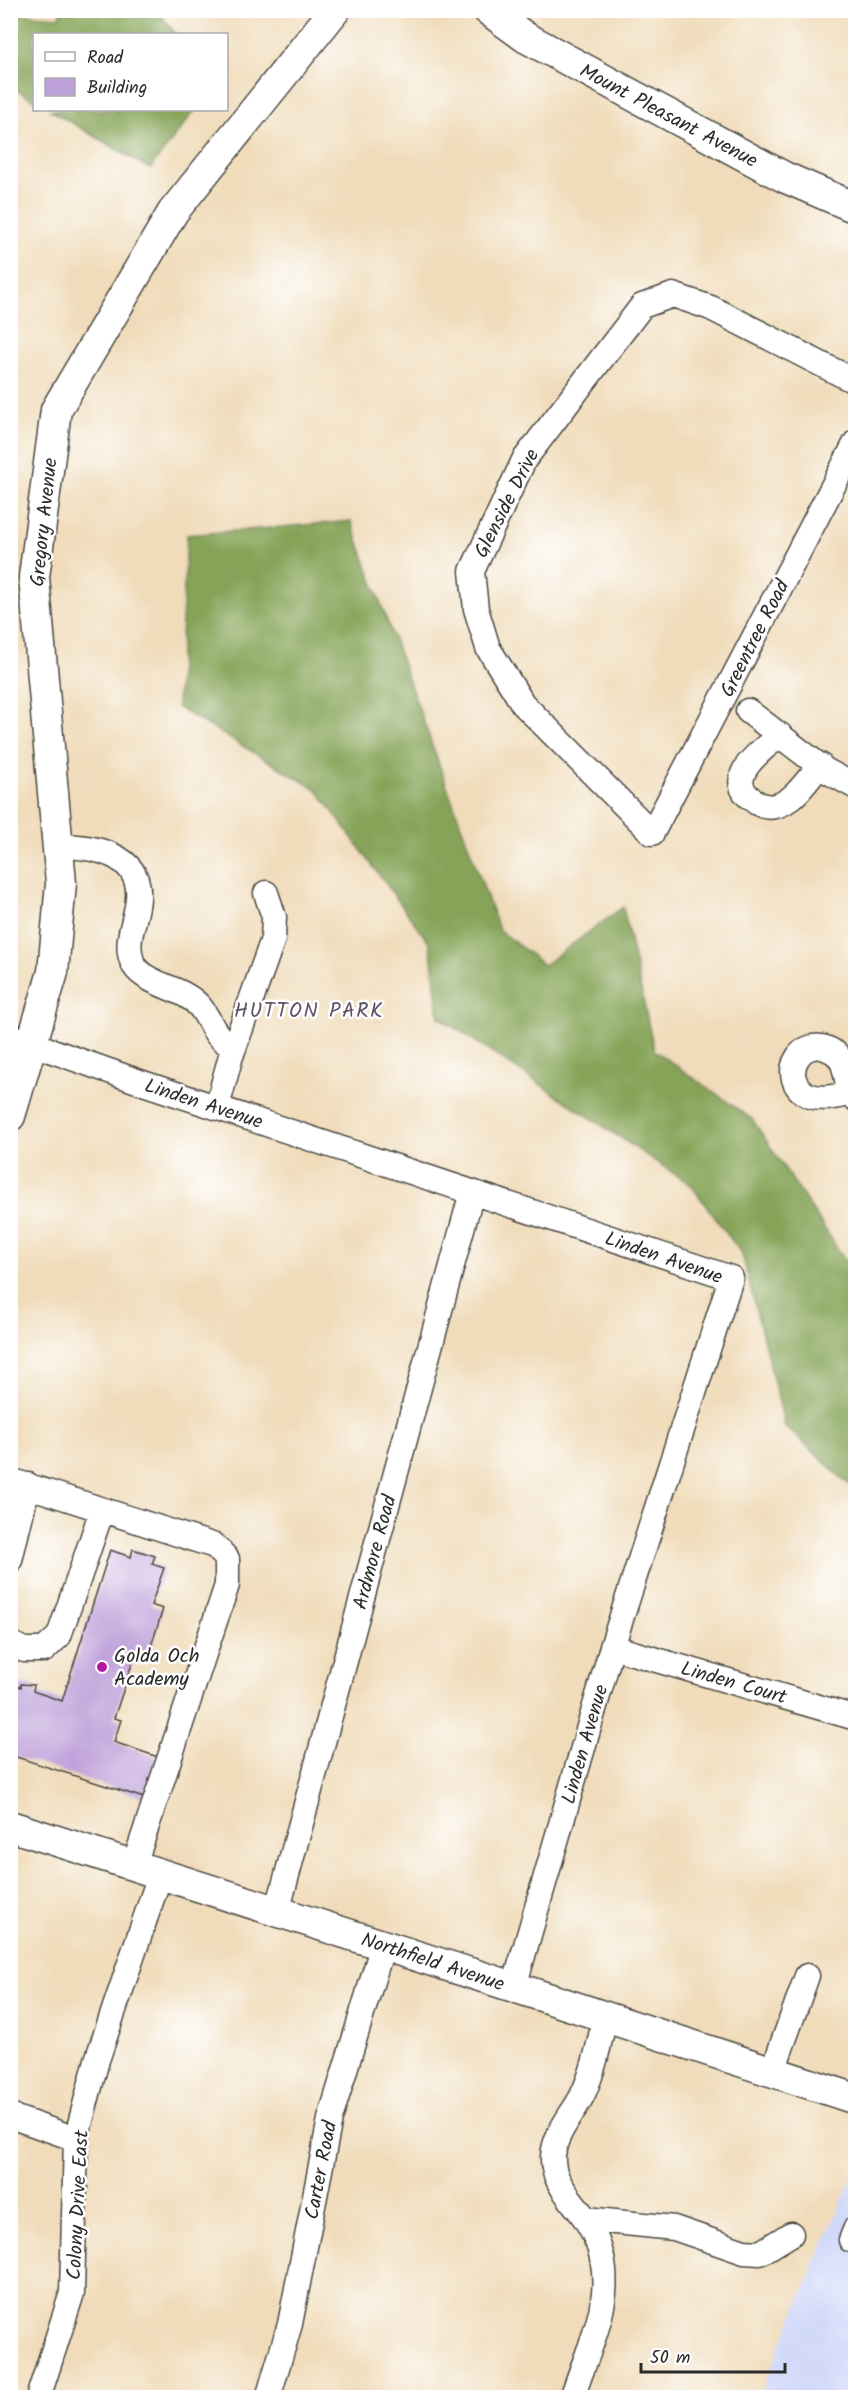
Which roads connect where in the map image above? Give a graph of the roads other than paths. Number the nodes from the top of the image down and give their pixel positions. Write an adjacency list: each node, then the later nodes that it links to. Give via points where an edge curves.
1 (335, 10): 11 (main road, Gregory Avenue, via 173,212 56,410 34,577)
2 (488, 10): 3 (main road, Mount Pleasant Avenue, via 525,37 784,177)
3 (855, 208)
4 (855, 382): 10 (street, Glenside Drive, via 711,308 673,295 642,306 524,460 472,571 476,609 488,648 523,704)
5 (855, 442): 10 (street, Greentree Road)
6 (748, 711): 7 (street)
7 (780, 735): 8 (street); 8 (street, via 750,759 743,772 742,786 748,797 761,806 775,806 787,800)
8 (820, 765): 9 (street)
9 (855, 787)
10 (652, 833)
11 (58, 846): 13 (main road, Gregory Avenue, via 61,883 53,972); 14 (street, via 82,846 125,861 134,874 139,897 129,941 132,963 143,975 188,996 205,1011 217,1035)
12 (266, 892): 14 (street, via 274,917 273,939)
13 (21, 1041): 15 (street, Linden Avenue); 16 (main road, Gregory Avenue)
14 (234, 1048): 15 (street)
15 (217, 1107): 17 (street, Linden Avenue)
16 (10, 1116)
17 (472, 1192): 22 (street, Linden Avenue, via 731,1278); 26 (street, Ardmore Road)
18 (19, 1483): 19 (street, Colony Drive East); 20 (street)
19 (102, 1510): 21 (street, via 59,1636 44,1650 24,1650); 25 (street, Colony Drive East, via 215,1546 227,1559 227,1586)
20 (10, 1560)
21 (10, 1643)
22 (612, 1647): 23 (street, Linden Court); 29 (street, Linden Avenue)
23 (855, 1718)
24 (10, 1826): 25 (main road, Northfield Avenue)
25 (147, 1870): 26 (main road, Northfield Avenue); 34 (street, Colony Drive East)
26 (277, 1912): 27 (main road, Northfield Avenue)
27 (383, 1945): 29 (main road, Northfield Avenue); 38 (street, Carter Road, via 330,2119 290,2324)
28 (807, 1976): 31 (street)
29 (514, 1987): 30 (main road, Northfield Avenue)
30 (605, 2017): 31 (main road, Northfield Avenue); 35 (street, via 593,2070 557,2137 553,2157 556,2177)
31 (772, 2073): 32 (main road, Northfield Avenue)
32 (855, 2099)
33 (10, 2116): 34 (street)
34 (76, 2139): 37 (street, Colony Drive East, via 72,2293)
35 (586, 2219): 36 (street, via 674,2228 744,2252 760,2253); 39 (street, via 603,2261 605,2297)
36 (790, 2234)
37 (38, 2397)
38 (268, 2397)
39 (572, 2397)

